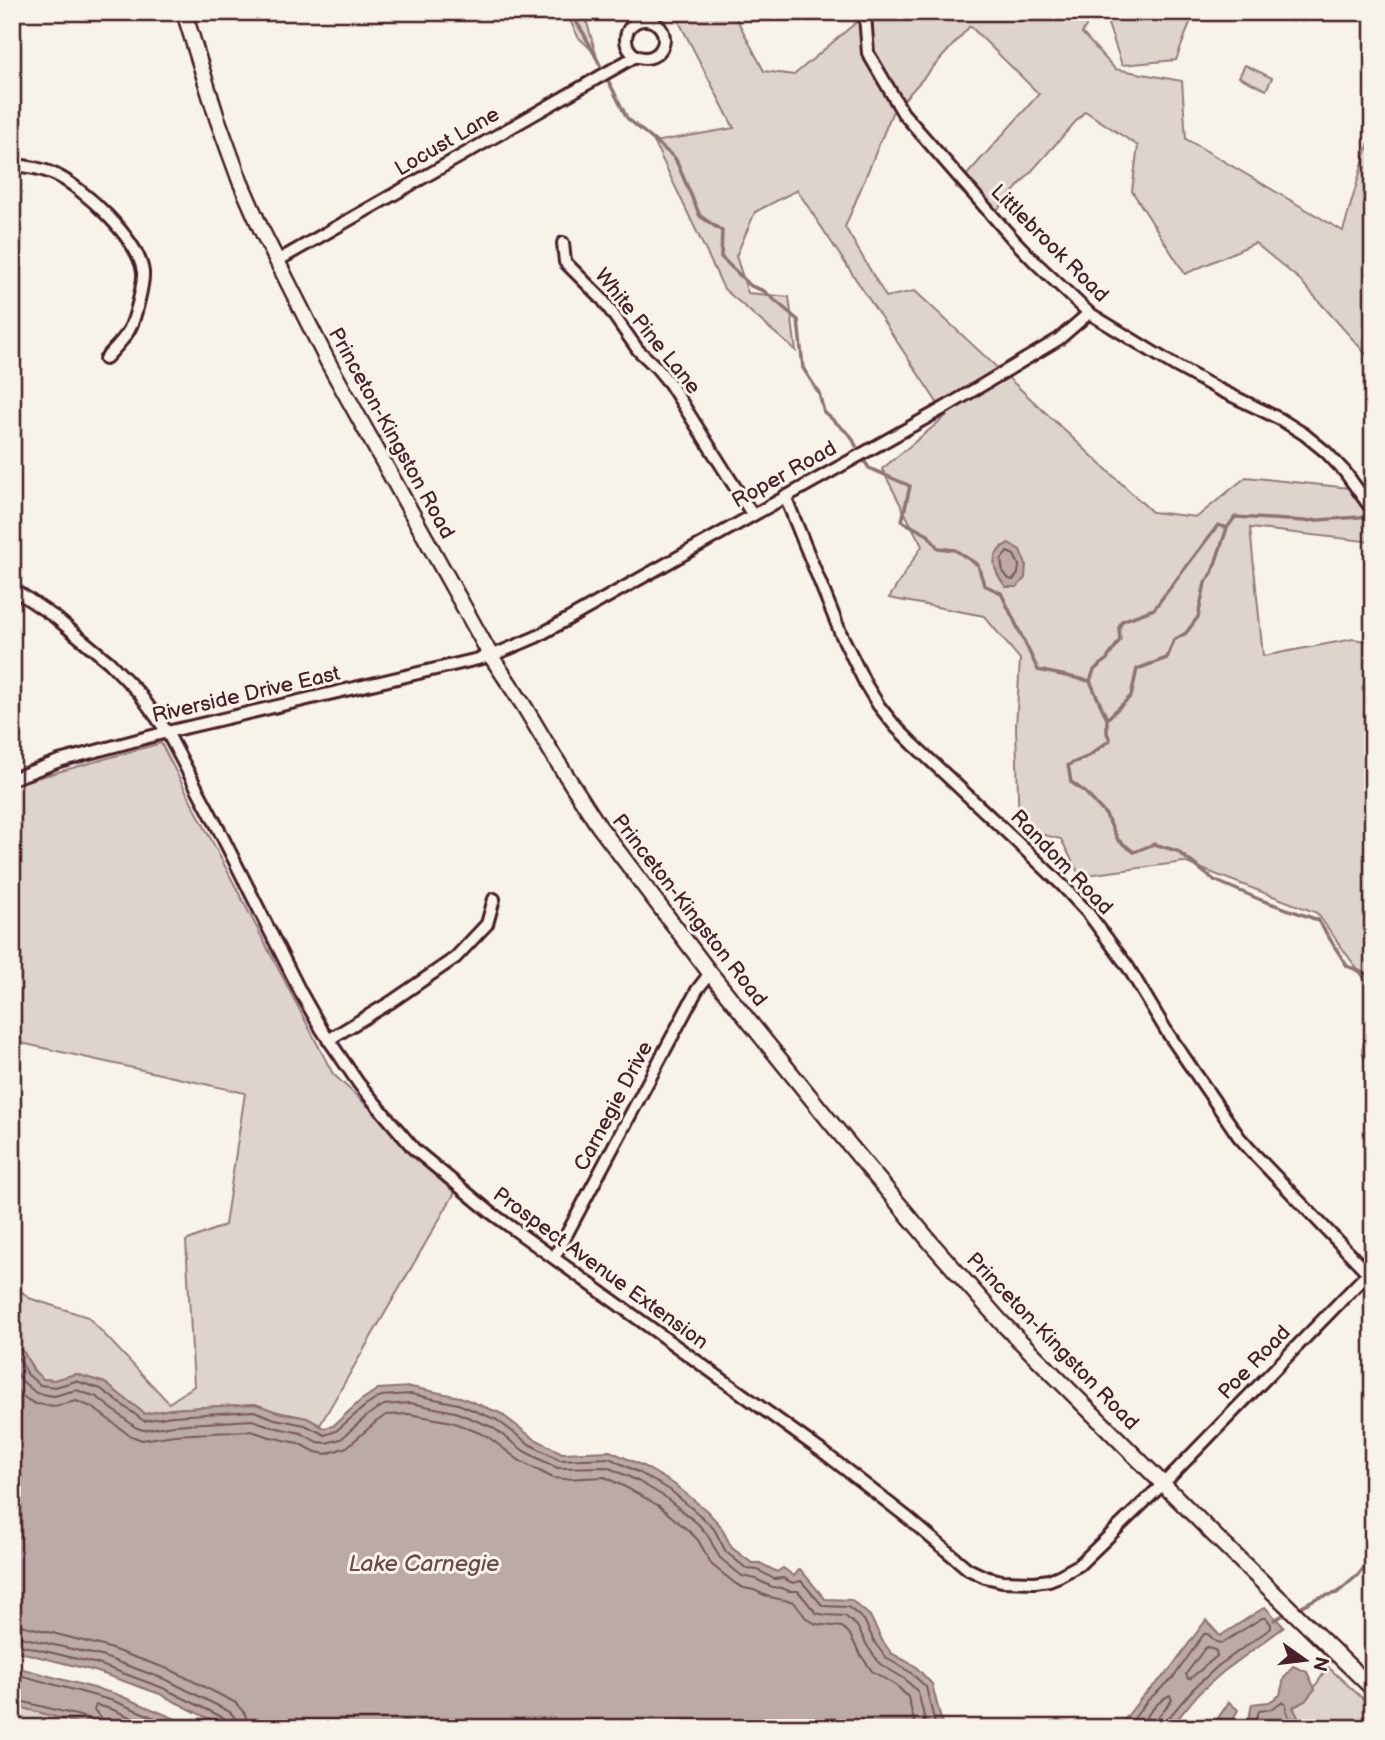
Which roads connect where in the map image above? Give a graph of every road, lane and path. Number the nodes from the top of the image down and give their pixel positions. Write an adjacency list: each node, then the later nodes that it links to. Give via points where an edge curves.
1 (184, 12): 6 (main road, Princeton-Kingston Road, via 240,181)
2 (865, 13): 7 (street, Littlebrook Road, via 868,53 904,113 1012,239)
3 (636, 56): 6 (street, Locust Lane)
4 (12, 165): 8 (street, via 41,169 77,188 111,219 135,251 143,272 140,295 129,330)
5 (563, 243): 11 (street, White Pine Lane, via 565,262 603,300 638,350 670,384)
6 (277, 261): 13 (main road, Princeton-Kingston Road)
7 (1089, 313): 9 (street, Roper Road, via 1059,339); 10 (street, Littlebrook Road, via 1174,365 1304,434 1346,472)
8 (105, 359)
9 (785, 496): 11 (street, Roper Road); 20 (street, Random Road, via 841,634 879,706 912,744 1074,898 1116,950 1239,1137)
10 (1372, 510)
11 (752, 514): 13 (street, Roper Road, via 536,636)
12 (12, 588): 14 (street, Prospect Avenue Extension, via 109,662)
13 (491, 656): 14 (street, Riverside Drive East); 17 (main road, Princeton-Kingston Road, via 598,825)
14 (167, 732): 15 (street, Riverside Drive East, via 59,761); 18 (street, Prospect Avenue Extension)
15 (12, 779)
16 (494, 899): 18 (street, via 487,924 455,958)
17 (710, 973): 19 (street, Carnegie Drive); 21 (main road, Princeton-Kingston Road, via 940,1254 1001,1322)
18 (328, 1040): 19 (street, Prospect Avenue Extension, via 414,1149)
19 (554, 1258): 21 (street, Prospect Avenue Extension, via 827,1455 968,1569 985,1577 1035,1583 1067,1573)
20 (1370, 1270): 21 (street, Poe Road)
21 (1164, 1483): 22 (main road, Princeton-Kingston Road)
22 (1373, 1689)

